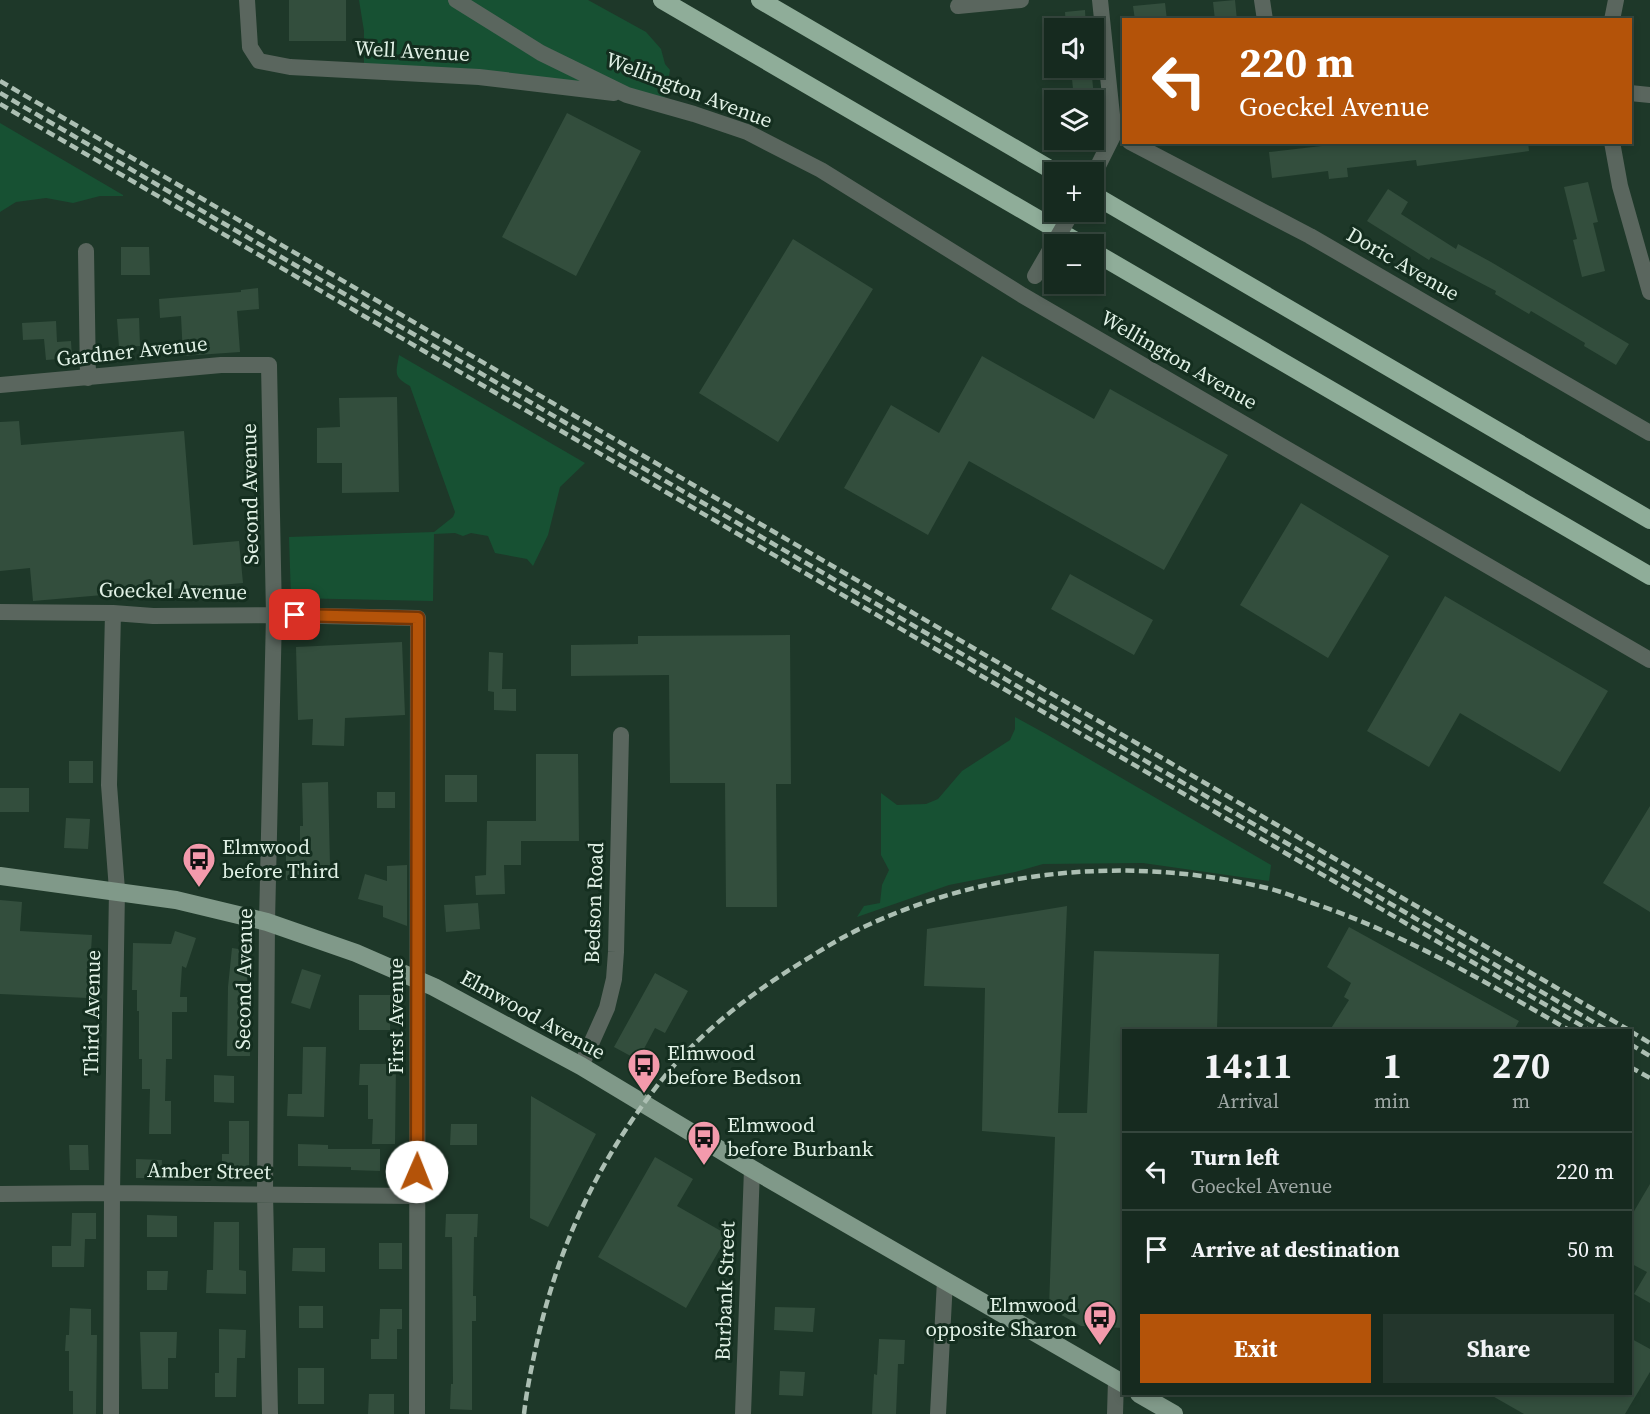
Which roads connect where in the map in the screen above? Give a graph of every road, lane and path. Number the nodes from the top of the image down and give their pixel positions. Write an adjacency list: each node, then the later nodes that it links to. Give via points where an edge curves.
1 (247, 0): 13 (street, Well Avenue, via 250,47 259,61 290,67 479,77)
2 (456, 0): 13 (street, Wellington Avenue, via 541,53)
3 (662, 0): 22 (highway)
4 (760, 0): 19 (highway)
5 (1021, 0): 9 (street)
6 (1100, 0): 15 (street)
7 (1262, 0): 10 (street)
8 (1616, 0): 11 (street)
9 (958, 6)
10 (1265, 18)
11 (1612, 18)
12 (1632, 93): 14 (street)
13 (627, 95): 26 (street, Wellington Avenue, via 747,132 821,170)
14 (1650, 95)
15 (1120, 136): 18 (street)
16 (1134, 144): 30 (street, Doric Avenue, via 1310,236)
17 (1612, 144): 25 (street)
18 (1100, 162)
19 (1044, 166)
20 (1104, 201): 31 (highway)
21 (1066, 222): 26 (street, bridge)
22 (1064, 234)
23 (86, 251): 28 (street)
24 (1104, 258): 32 (highway)
25 (1650, 292)
26 (1022, 295): 37 (street, Wellington Avenue)
27 (269, 364): 28 (street, Gardner Avenue); 35 (street, Second Avenue)
28 (88, 378): 29 (street, Gardner Avenue)
29 (0, 386)
30 (1650, 432)
31 (1650, 520)
32 (1650, 576)
33 (0, 612): 34 (street, Goeckel Avenue)
34 (113, 613): 35 (street, Goeckel Avenue); 40 (street, Third Avenue, via 109,785)
35 (274, 615): 36 (street, Goeckel Avenue); 41 (street, Second Avenue)
36 (418, 618): 42 (street, First Avenue)
37 (1650, 660)
38 (621, 735): 43 (street, Bedson Road, via 614,979 607,1008)
39 (0, 876): 40 (main road, Elmwood Avenue)
40 (117, 890): 41 (main road, Elmwood Avenue); 45 (street, Third Avenue)
41 (267, 922): 42 (main road, Elmwood Avenue, via 356,953); 47 (street, Second Avenue)
42 (419, 981): 43 (main road, Elmwood Avenue); 48 (street, First Avenue)
43 (581, 1066): 44 (main road, Elmwood Avenue)
44 (752, 1169): 49 (main road, Elmwood Avenue); 55 (street, Burbank Street)
45 (112, 1193): 46 (street, Amber Street); 47 (street, Amber Street); 52 (street, Third Avenue)
46 (0, 1194)
47 (265, 1194): 48 (street, Amber Street); 53 (street, Second Avenue)
48 (417, 1196): 54 (street, First Avenue)
49 (945, 1280): 50 (main road, Elmwood Avenue); 56 (street)
50 (1120, 1382): 57 (street)
51 (1141, 1395): 58 (main road)
52 (111, 1414)
53 (270, 1414)
54 (417, 1414)
55 (743, 1414)
56 (938, 1414)
57 (1115, 1414)
58 (1174, 1414)

